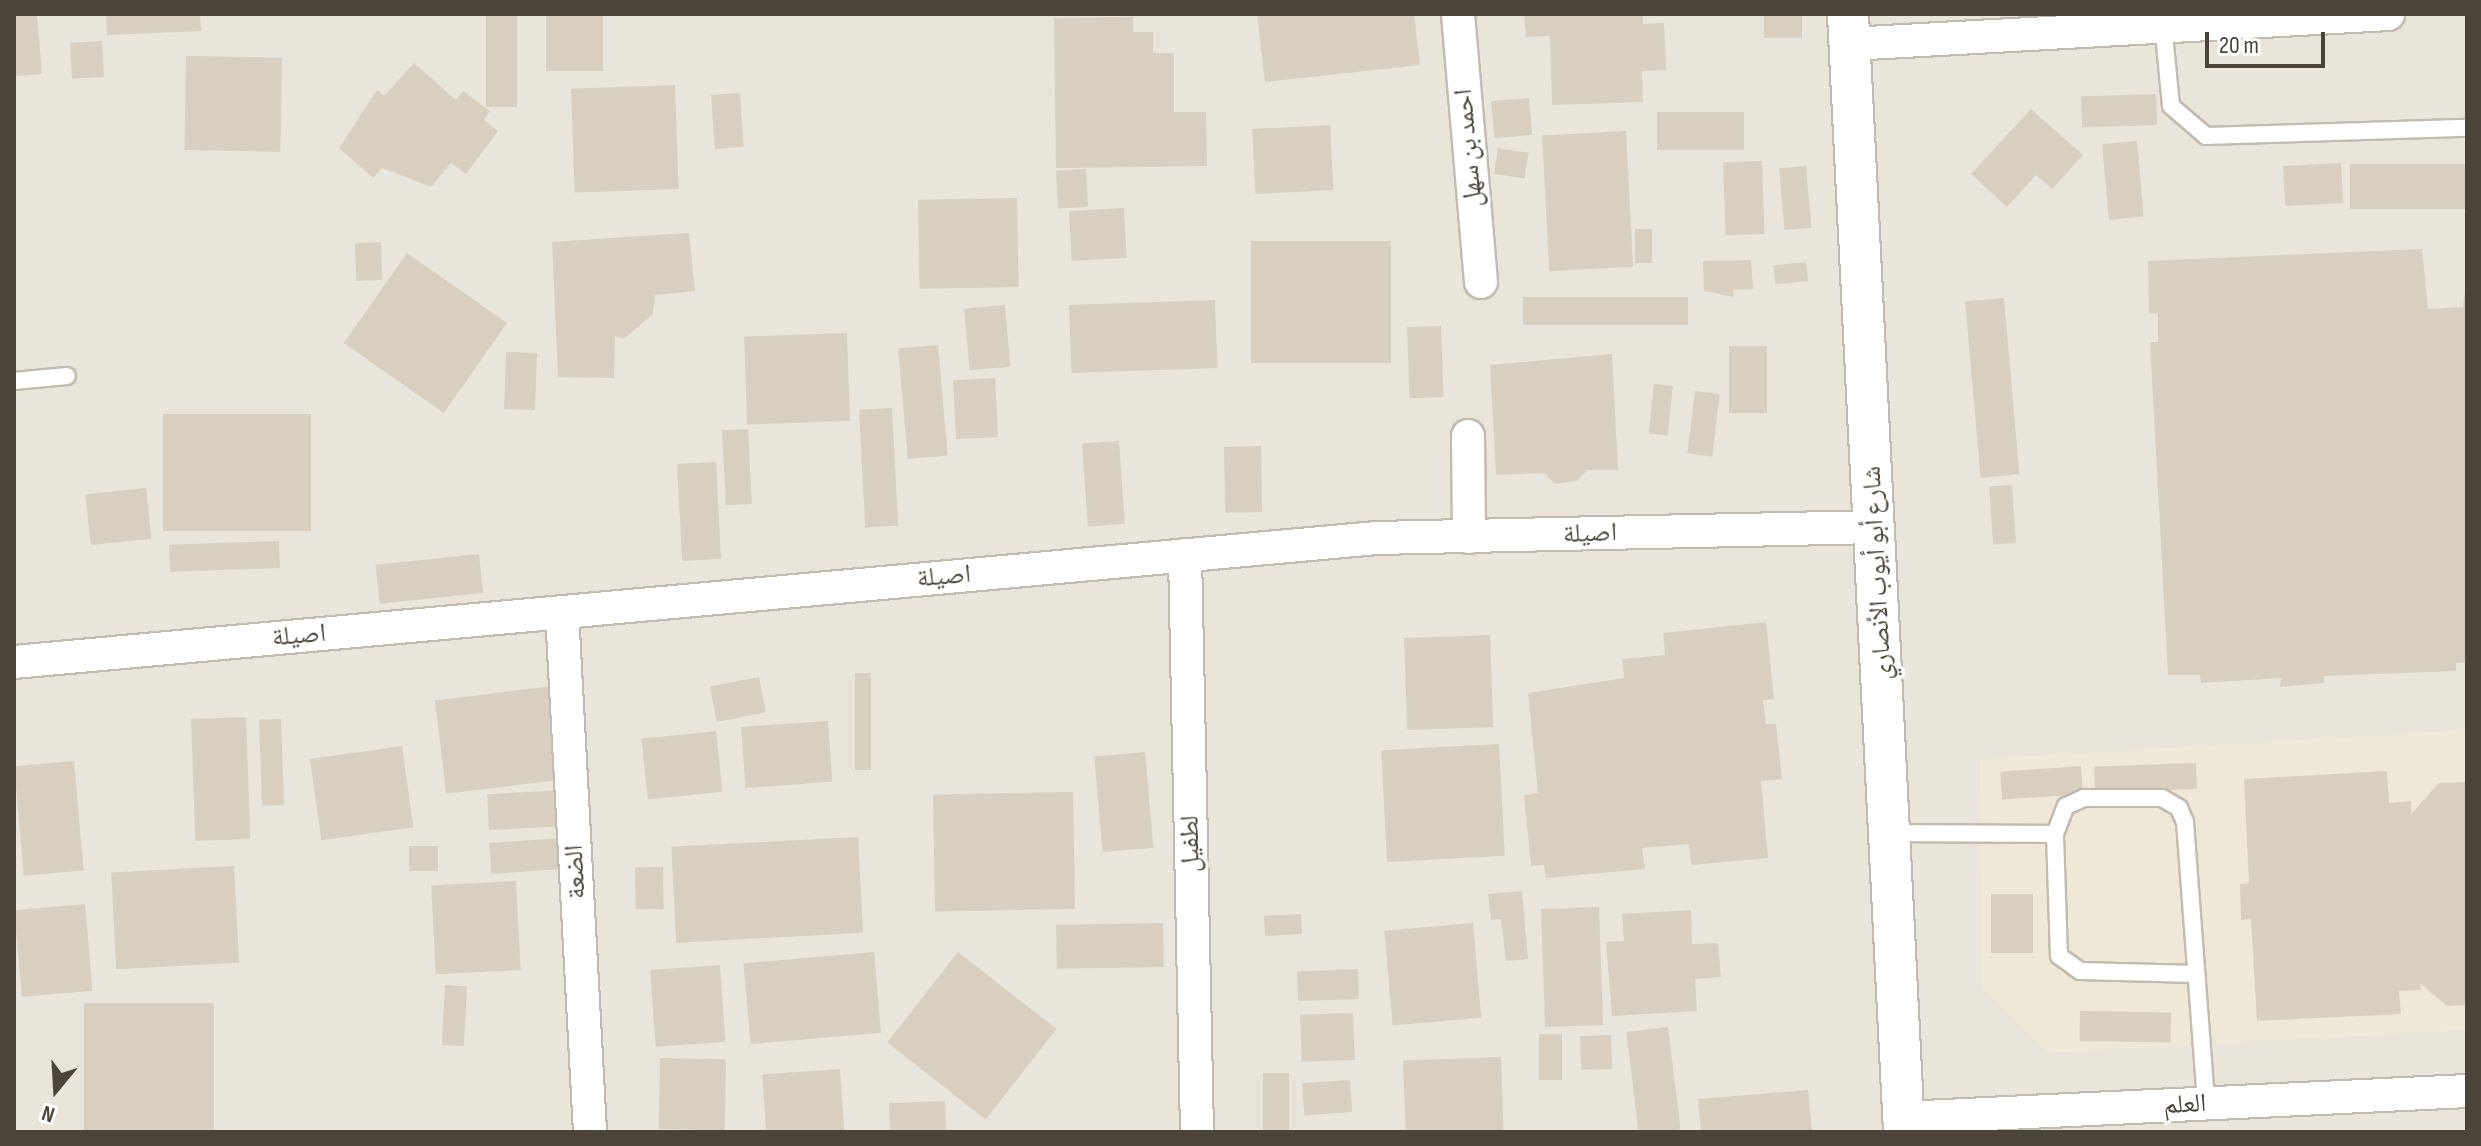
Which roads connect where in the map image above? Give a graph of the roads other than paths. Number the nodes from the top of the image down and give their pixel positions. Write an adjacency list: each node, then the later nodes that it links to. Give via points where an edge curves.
1 (1458, 14): 7 (street, احمد بن سهل)
2 (2388, 14): 3 (street)
3 (2163, 24): 4 (street); 6 (lane, via 2171,106 2206,136)
4 (1983, 25): 5 (street)
5 (1849, 29): 11 (street, شارع أبو أيوب الأنصاري)
6 (2467, 128)
7 (1481, 282)
8 (67, 376): 9 (lane)
9 (14, 381)
10 (1468, 436): 12 (street)
11 (1876, 527): 12 (street, اصيلة); 16 (street, شارع أبو أيوب الأنصاري)
12 (1469, 537): 13 (street, اصيلة)
13 (1185, 555): 14 (street, اصيلة); 23 (street, لطفيل)
14 (562, 613): 15 (street, اصيلة); 22 (street, الضعة)
15 (14, 662)
16 (1891, 833): 17 (lane); 21 (street, شارع أبو أيوب الأنصاري)
17 (2055, 834): 18 (lane, via 2055,944 2066,964); 18 (lane, via 2066,806 2084,798 2162,798 2179,808)
18 (2196, 974): 20 (lane)
19 (2467, 1091): 20 (street, العلم)
20 (2206, 1104): 21 (street, العلم)
21 (1903, 1125)
22 (590, 1132)
23 (1197, 1132)

